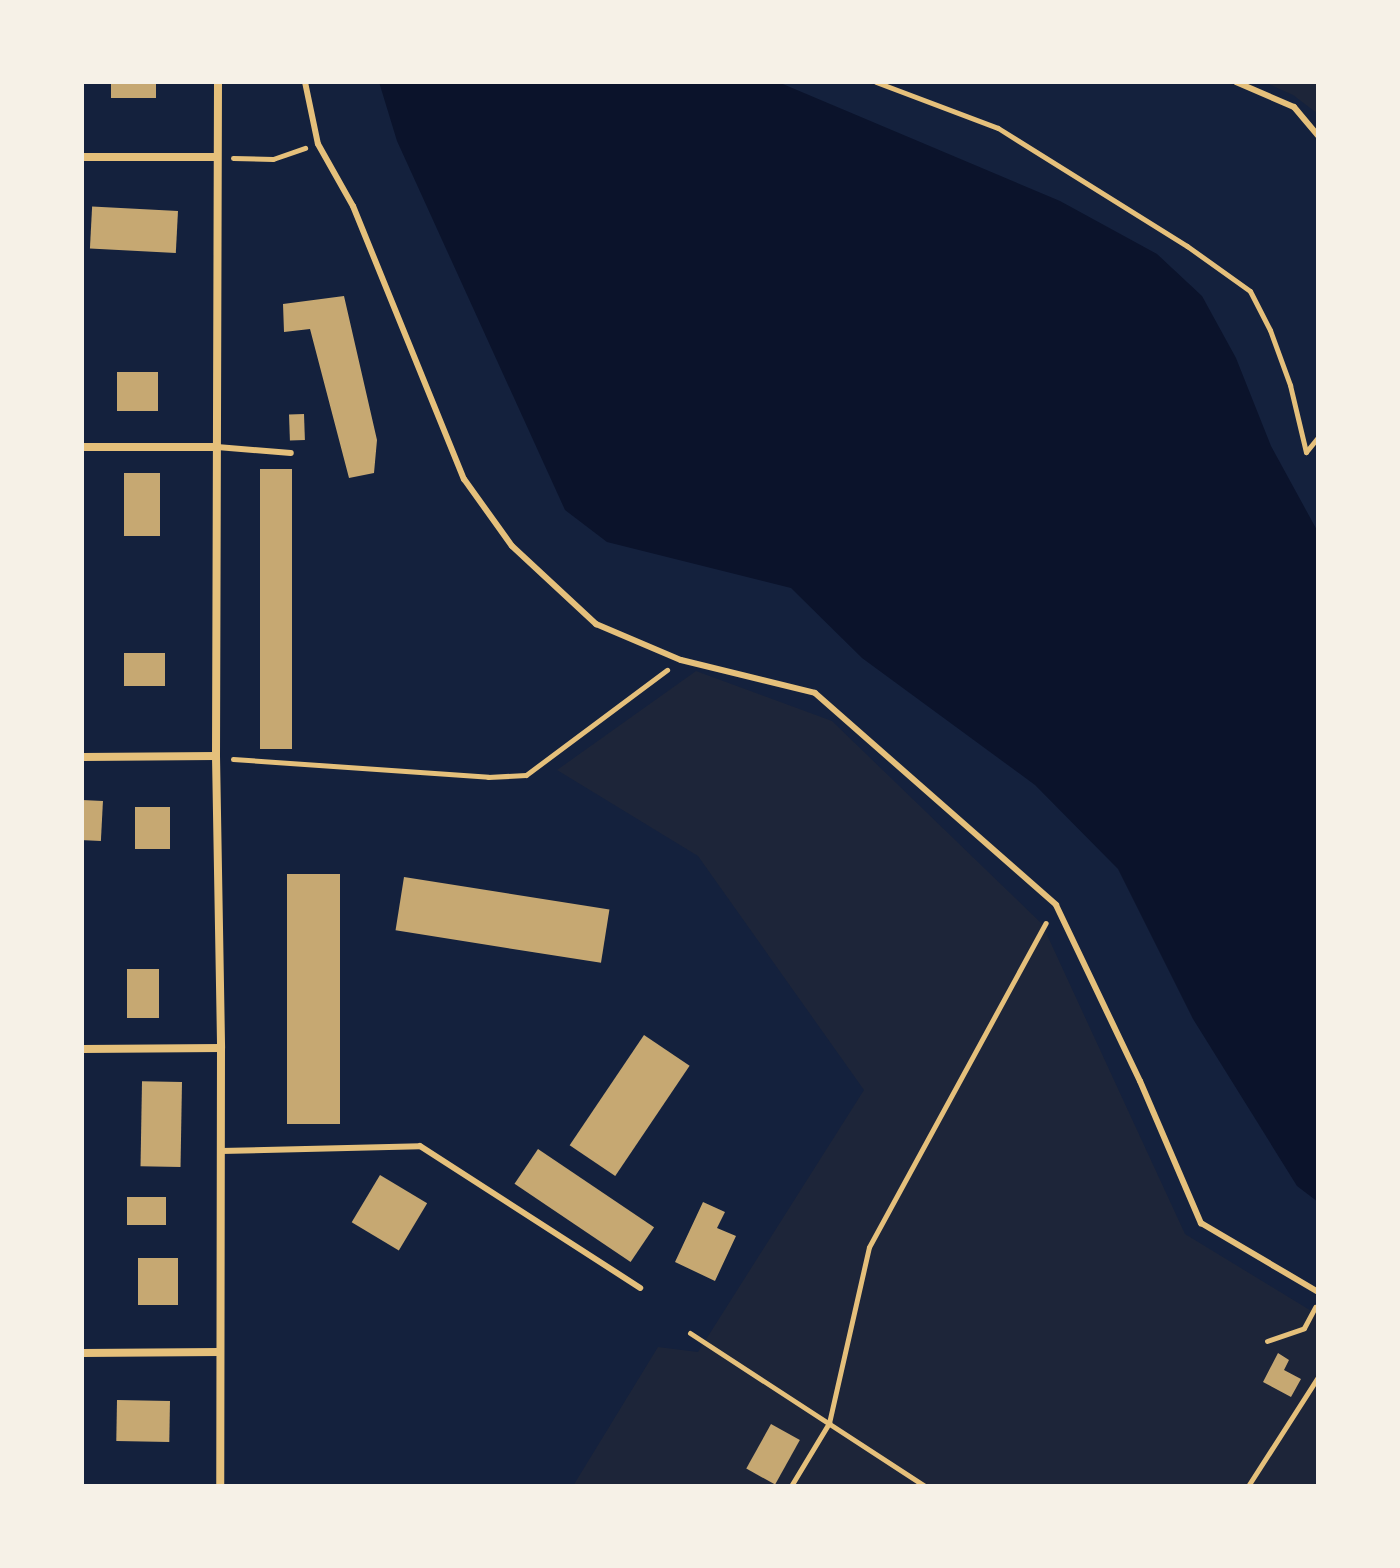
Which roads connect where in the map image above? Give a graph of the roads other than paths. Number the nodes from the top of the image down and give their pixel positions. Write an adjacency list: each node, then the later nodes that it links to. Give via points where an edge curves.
1 (218, 82): 6 (street)
2 (305, 82): 16 (lane, via 318,144 353,206 464,479 512,546 596,624 681,660 815,693 1056,905 1201,1223)
3 (1236, 82): 4 (lane, via 1294,107)
4 (1318, 136)
5 (82, 157): 6 (street)
6 (216, 157): 8 (street)
7 (82, 447): 8 (street)
8 (217, 447): 9 (lane); 10 (street)
9 (291, 453)
10 (216, 756): 11 (street); 12 (street)
11 (82, 757)
12 (221, 1048): 13 (street); 14 (street)
13 (82, 1049)
14 (221, 1151): 15 (lane, via 420,1146); 17 (street)
15 (640, 1288)
16 (1318, 1292)
17 (220, 1352): 18 (street); 19 (street)
18 (82, 1353)
19 (220, 1486)

